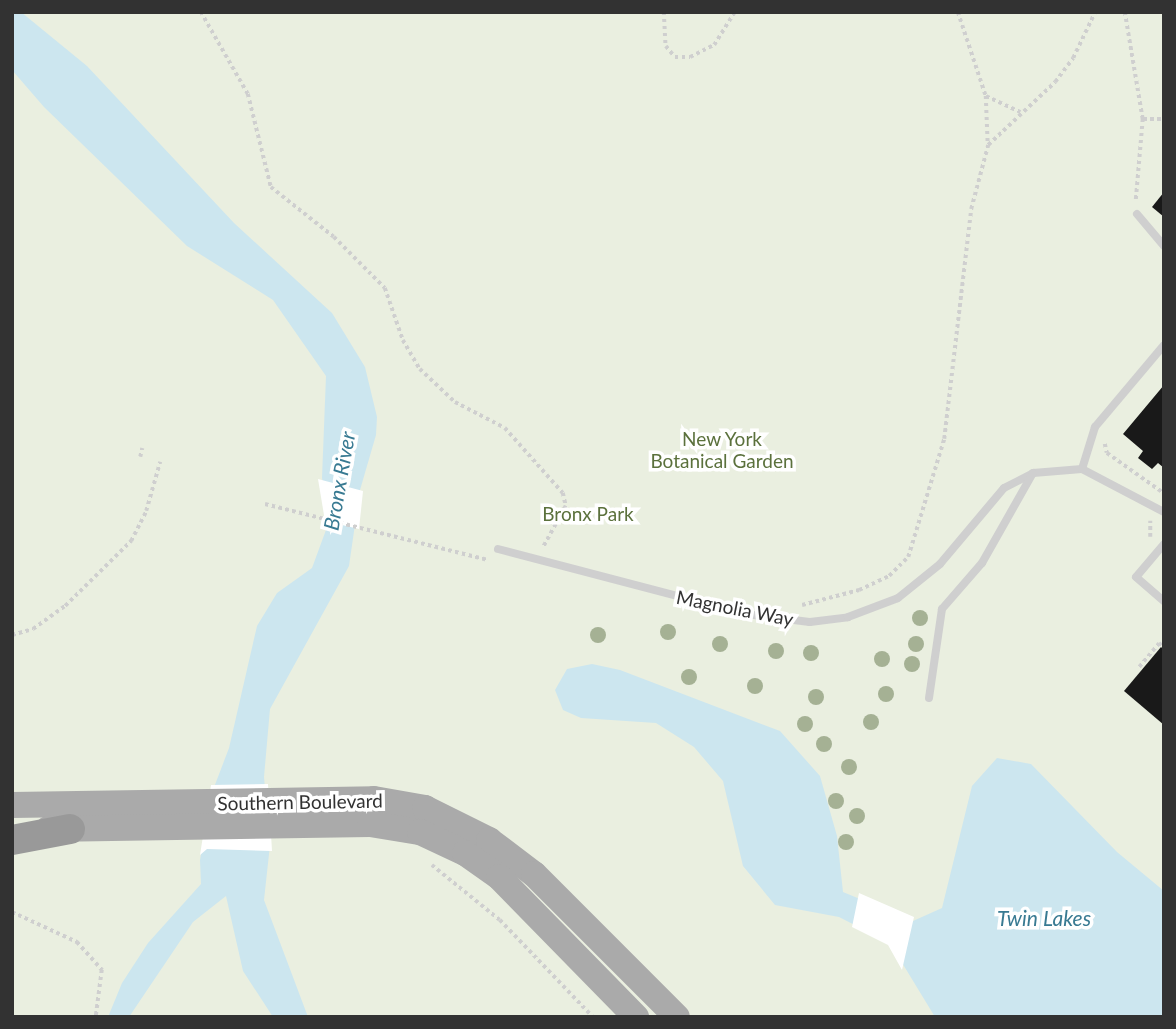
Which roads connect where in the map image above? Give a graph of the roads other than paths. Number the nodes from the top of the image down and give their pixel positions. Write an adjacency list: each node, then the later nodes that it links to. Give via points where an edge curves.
1 (1137, 214): 2 (lane)
2 (1164, 246)
3 (1164, 345): 4 (lane, via 1095,427)
4 (1082, 469): 5 (lane, Magnolia Way); 6 (lane)
5 (1033, 472): 8 (lane, Magnolia Way, via 1004,488 940,564 898,598 848,617 790,621); 10 (lane, via 982,563 942,608)
6 (1164, 512)
7 (1164, 544): 9 (lane, via 1136,577)
8 (498, 549)
9 (1164, 601)
10 (929, 698)
11 (12, 805): 13 (main road, Southern Boulevard)
12 (322, 812): 13 (main road, Southern Boulevard); 17 (main road, Southern Boulevard, via 405,828 466,853 516,892); 18 (main road, Southern Boulevard, via 410,804 443,815 489,840 577,913)
13 (193, 815): 15 (main road, Southern Boulevard)
14 (12, 829): 15 (main road, Southern Boulevard)
15 (70, 829): 16 (highway)
16 (12, 840)
17 (636, 1017)
18 (677, 1017)

